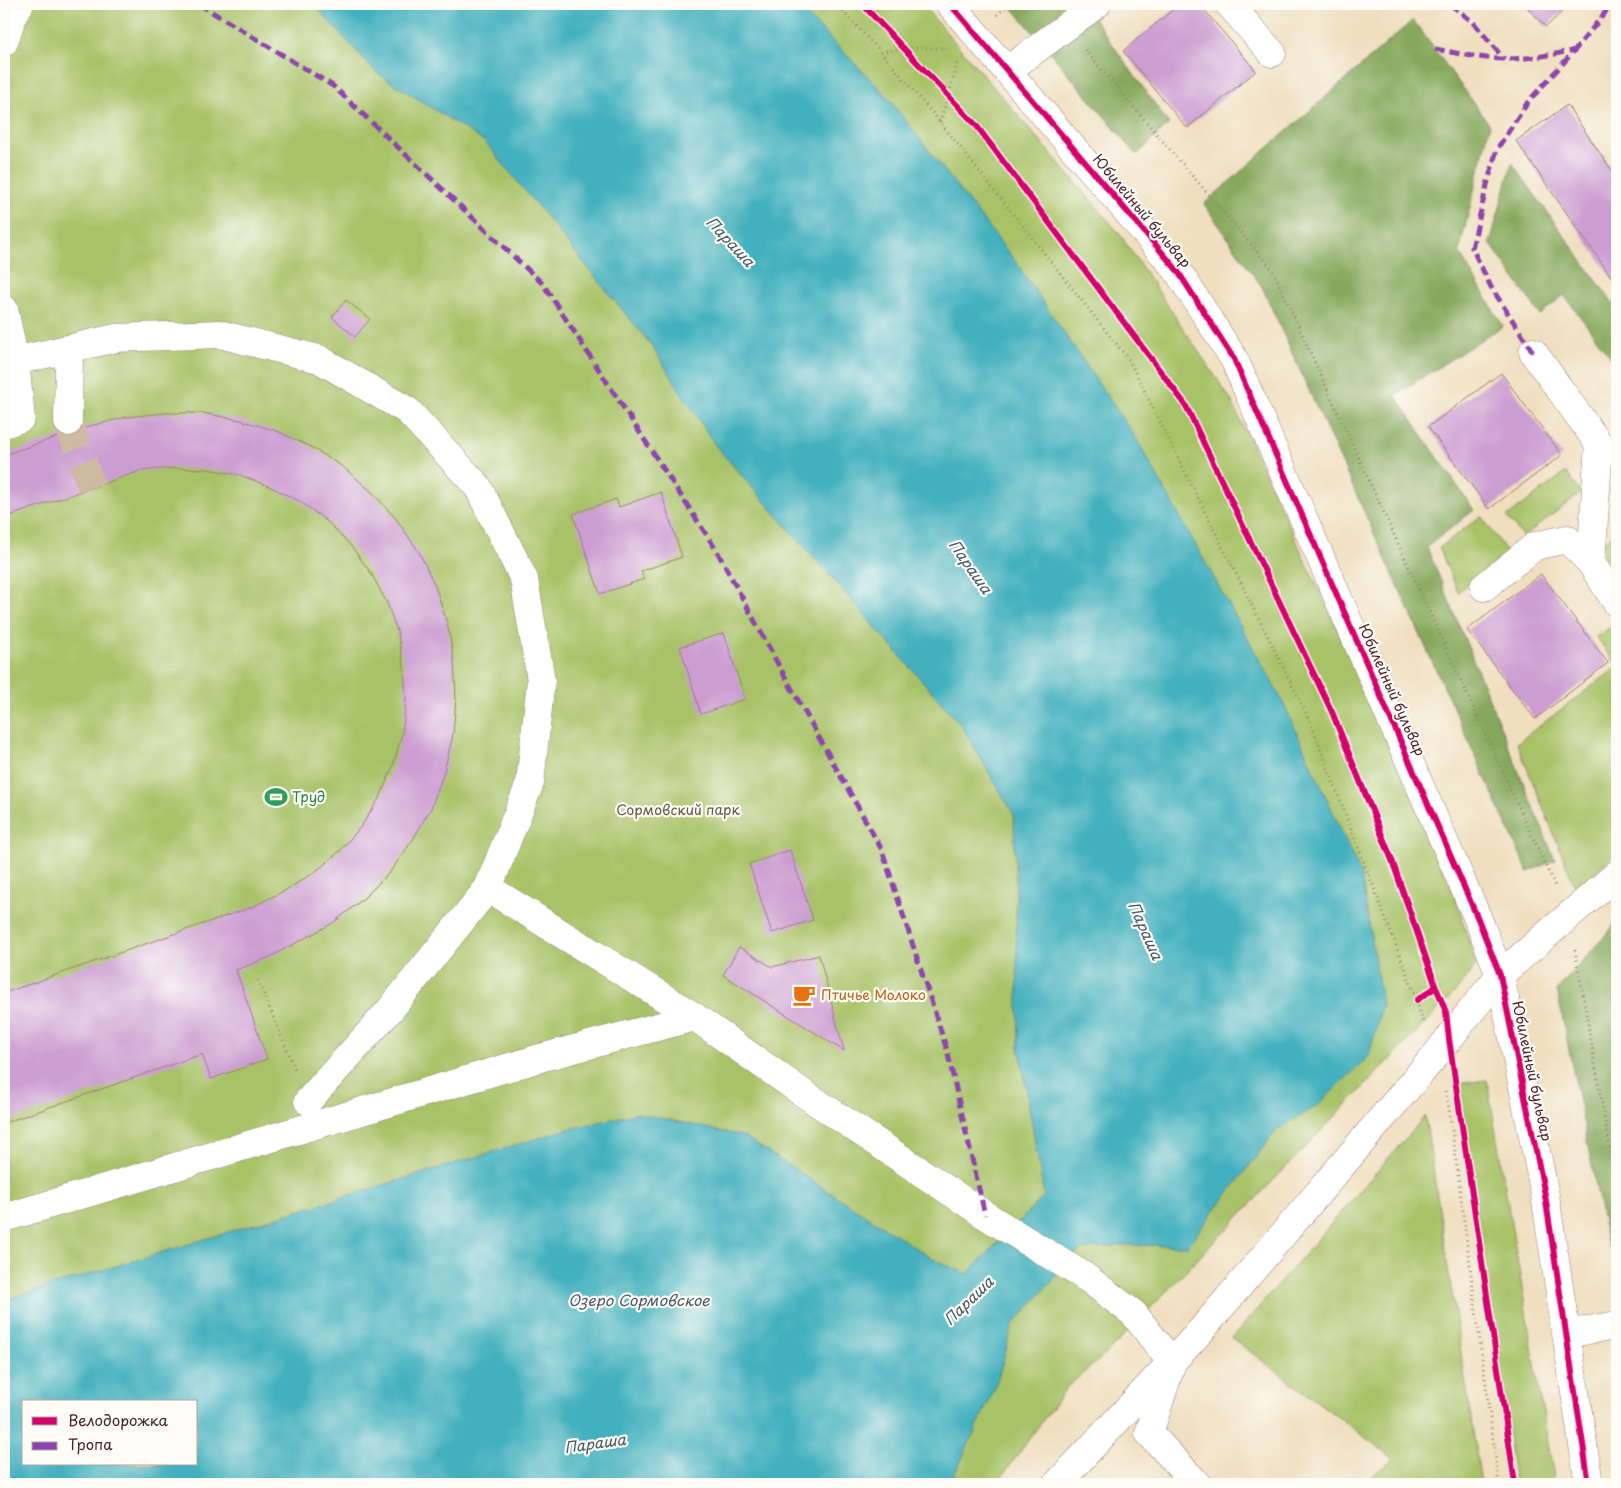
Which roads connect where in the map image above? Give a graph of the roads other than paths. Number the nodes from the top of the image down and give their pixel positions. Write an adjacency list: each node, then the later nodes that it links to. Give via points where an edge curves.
1 (20, 4): 5 (street, via 12,15)
2 (950, 4): 7 (street, Юбилейный бульвар)
3 (1097, 4): 7 (street)
4 (1230, 4): 6 (street)
5 (4, 42)
6 (1272, 53)
7 (1008, 70): 19 (street, Юбилейный бульвар, via 1176,270 1234,359)
8 (4, 309): 11 (street)
9 (69, 350): 11 (street); 12 (street); 18 (street, via 116,338 219,334 319,359 408,411 478,487 524,579 541,680 530,783)
10 (1533, 352): 14 (street, via 1599,444)
11 (15, 361): 13 (street, via 21,418)
12 (68, 422)
13 (4, 424)
14 (1591, 563): 15 (street, via 1566,540 1535,546); 16 (street)
15 (1484, 587)
16 (1617, 603)
17 (1617, 874): 19 (street)
18 (488, 888): 20 (street); 21 (street, via 389,1011)
19 (1500, 975): 24 (street, Юбилейный бульвар, via 1546,1195); 25 (street, via 1434,1057)
20 (694, 1017): 22 (street, via 531,1061); 25 (street, via 985,1215 1087,1278 1134,1314)
21 (308, 1101)
22 (4, 1218)
23 (1617, 1325): 24 (street)
24 (1566, 1334): 28 (street, Юбилейный бульвар)
25 (1172, 1363): 26 (street); 27 (street, via 1149,1433)
26 (1057, 1484)
27 (1196, 1484)
28 (1589, 1484)

